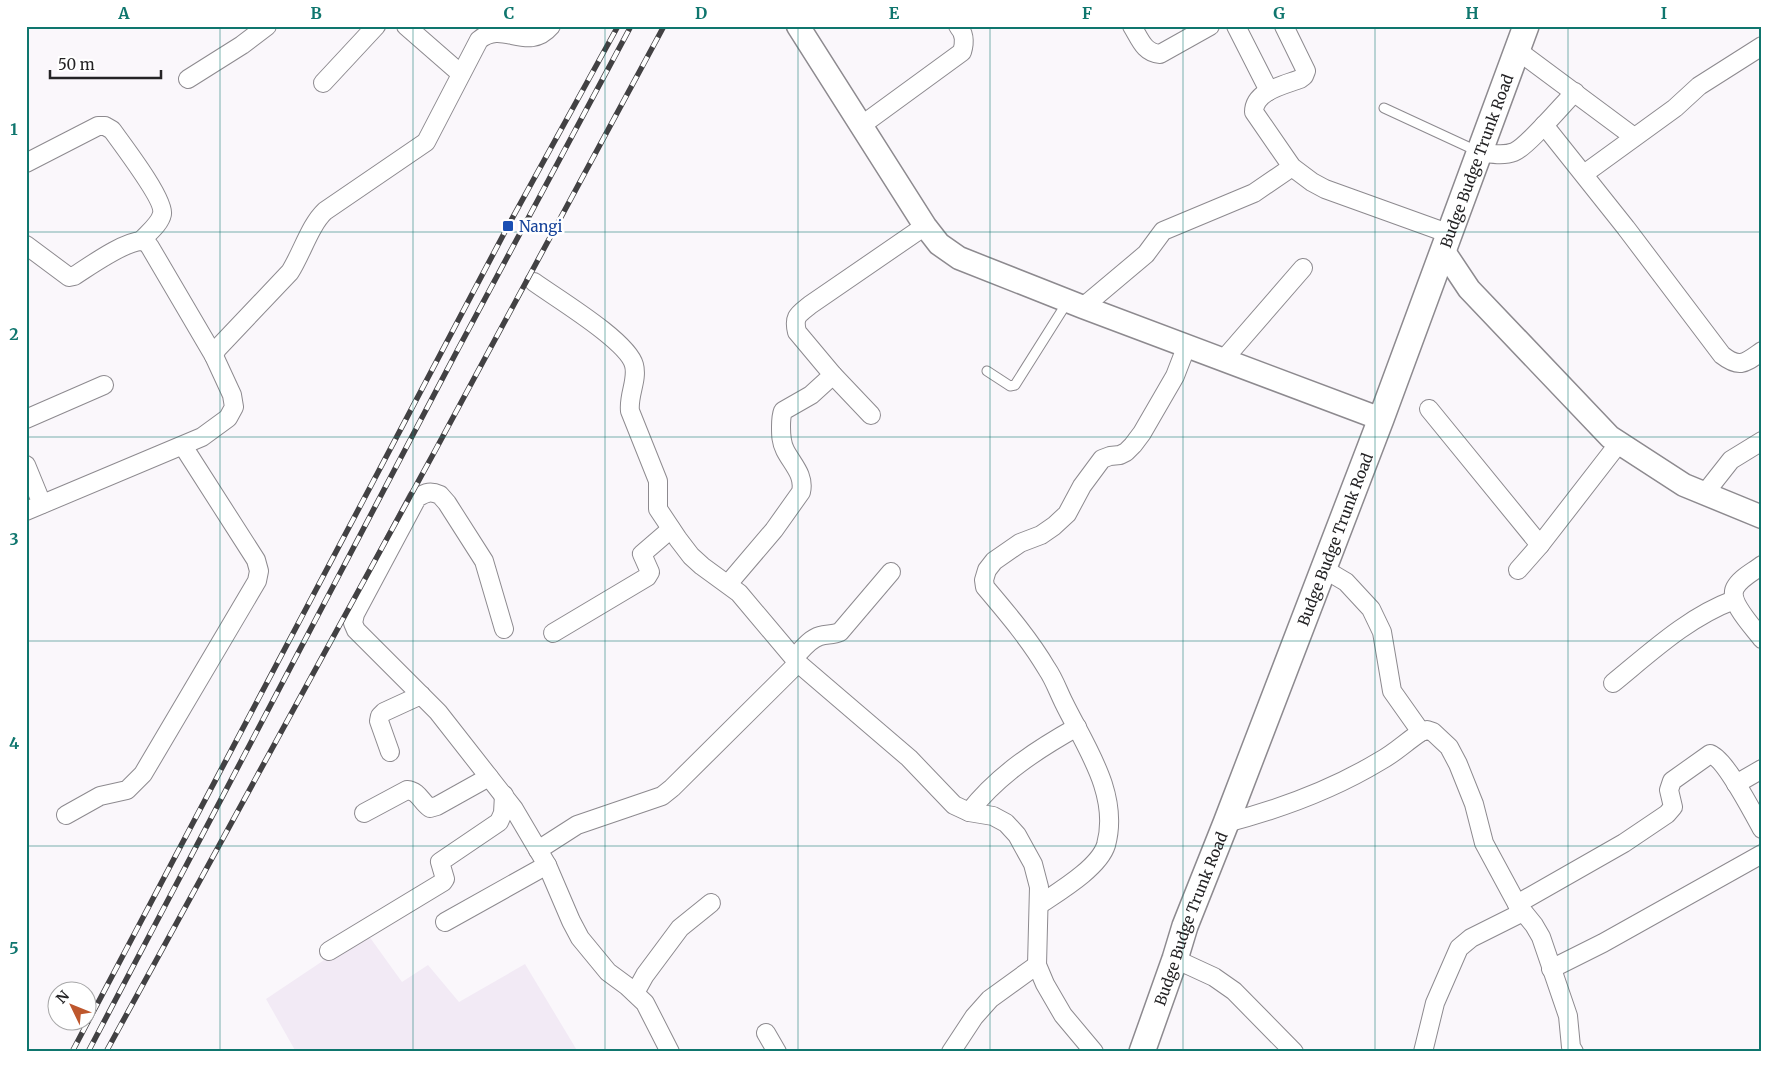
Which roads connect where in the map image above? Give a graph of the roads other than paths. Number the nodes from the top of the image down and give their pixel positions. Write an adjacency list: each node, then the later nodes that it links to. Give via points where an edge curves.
1 (268, 26): 15 (street)
2 (376, 26): 16 (street)
3 (406, 26): 14 (street)
4 (551, 26): 14 (street, via 542,35 528,38 486,33)
5 (798, 26): 20 (street)
6 (958, 26): 20 (street, via 965,42 962,52)
7 (1132, 26): 8 (street, via 1146,49 1152,54 1160,54)
8 (1210, 26)
9 (1236, 26): 17 (street)
10 (1284, 26): 17 (street, via 1306,71 1300,79)
11 (1526, 26): 13 (main road, Budge Budge Trunk Road)
12 (1762, 46): 22 (street, via 1699,86)
13 (1517, 50): 18 (street); 23 (main road, Budge Budge Trunk Road)
14 (461, 74): 36 (street, via 426,142 318,218 290,272)
15 (188, 79)
16 (323, 83)
17 (1269, 91): 25 (street, via 1254,105 1254,112)
18 (1575, 92): 21 (street); 22 (street)
19 (1384, 108): 23 (lane)
20 (862, 125): 27 (street)
21 (1544, 125): 23 (street, via 1515,152); 26 (street)
22 (1634, 137): 26 (street)
23 (1480, 152): 29 (main road, Budge Budge Trunk Road)
24 (26, 163): 28 (street, via 98,126 112,130 152,187 163,210 161,219)
25 (1292, 167): 29 (street, via 1325,189); 33 (street, via 1254,193 1163,231 1146,254)
26 (1584, 174): 35 (street, via 1722,355 1739,365)
27 (925, 226): 33 (street, via 939,244 958,258); 39 (street, via 797,316 797,332)
28 (141, 241): 30 (street, via 112,252 69,277); 36 (street, via 150,247)
29 (1447, 242): 44 (main road, Budge Budge Trunk Road); 46 (street, via 1469,290)
30 (26, 245)
31 (1303, 268): 37 (street)
32 (534, 282): 52 (street, via 610,336 629,354 635,371 630,411 658,481 658,509)
33 (1075, 304): 34 (street); 38 (lane, via 1015,385 1010,386)
34 (1186, 345): 37 (street); 66 (street, via 1174,376 1132,445 1120,455 1102,459 1067,514 1042,535 1020,543 994,561 984,580 1047,668)
35 (1762, 351)
36 (214, 356): 47 (street, via 232,394 234,407 228,418 202,438)
37 (1224, 359): 44 (street)
38 (987, 371)
39 (833, 375): 42 (street); 58 (street, via 810,395 783,411 781,436 784,449 800,475 801,492)
40 (104, 384): 43 (street)
41 (1429, 410): 53 (street)
42 (871, 415)
43 (26, 419)
44 (1381, 419): 55 (main road, Budge Budge Trunk Road)
45 (1762, 441): 49 (street, via 1731,460)
46 (1619, 443): 49 (street, via 1684,485); 53 (street)
47 (183, 446): 50 (street); 75 (street, via 256,560 259,570 257,581 143,774 127,790 100,796)
48 (26, 465): 50 (street)
49 (1705, 493): 51 (street)
50 (34, 508)
51 (1762, 517)
52 (671, 529): 58 (street, via 702,566); 61 (street, via 642,554 650,572 647,577)
53 (1540, 545): 56 (street)
54 (1762, 565): 59 (street, via 1738,584)
55 (1324, 569): 67 (street, via 1346,582 1371,609 1382,632 1392,691); 76 (main road, Budge Budge Trunk Road)
56 (1518, 570)
57 (891, 572): 63 (street, via 840,632 818,636)
58 (728, 584): 63 (street)
59 (1734, 600): 62 (street); 64 (street, via 1685,625)
60 (504, 629): 65 (street, via 489,573 478,550 440,495 424,493 417,498 354,614 353,623 360,636)
61 (553, 633)
62 (1762, 639)
63 (796, 661): 73 (street, via 909,758 954,805); 79 (street, via 662,796 577,825)
64 (1614, 683)
65 (421, 695): 68 (street, via 380,716); 70 (street)
66 (1076, 727): 73 (street, via 1037,750 996,782); 81 (street, via 1106,792 1109,815 1106,846 1090,868 1073,883)
67 (1421, 732): 76 (street, via 1393,754 1346,780 1276,810); 82 (street, via 1433,732 1449,747 1474,804 1484,843)
68 (390, 752)
69 (1762, 769): 71 (street)
70 (489, 777): 72 (street); 74 (street, via 437,806 430,808 413,790 407,790)
71 (1736, 784): 77 (street); 82 (street, via 1720,760 1710,754 1672,781 1669,790 1673,807 1667,814)
72 (504, 795): 79 (street); 84 (street, via 499,822 440,862 445,879 442,882)
73 (969, 812): 81 (street, via 1006,822 1017,835 1033,864 1039,887)
74 (364, 813)
75 (66, 815)
76 (1226, 823): 85 (main road, Budge Budge Trunk Road)
77 (1762, 829)
78 (1762, 854): 87 (street)
79 (542, 858): 83 (street); 88 (street, via 580,938 608,972)
80 (711, 903): 88 (street, via 680,928)
81 (1039, 905): 86 (street)
82 (1520, 908): 87 (street, via 1541,937); 96 (street, via 1459,948 1435,1003)
83 (445, 922)
84 (328, 951)
85 (1175, 959): 94 (main road, Budge Budge Trunk Road); 95 (street, via 1214,977 1234,991)
86 (1038, 965): 92 (street, via 990,999); 93 (street, via 1063,1016)
87 (1551, 969): 97 (street, via 1568,1016)
88 (635, 993): 90 (street, via 645,1003)
89 (766, 1033): 91 (street)
90 (670, 1052)
91 (777, 1052)
92 (951, 1052)
93 (1094, 1052)
94 (1142, 1052)
95 (1294, 1052)
96 (1423, 1052)
97 (1574, 1052)

